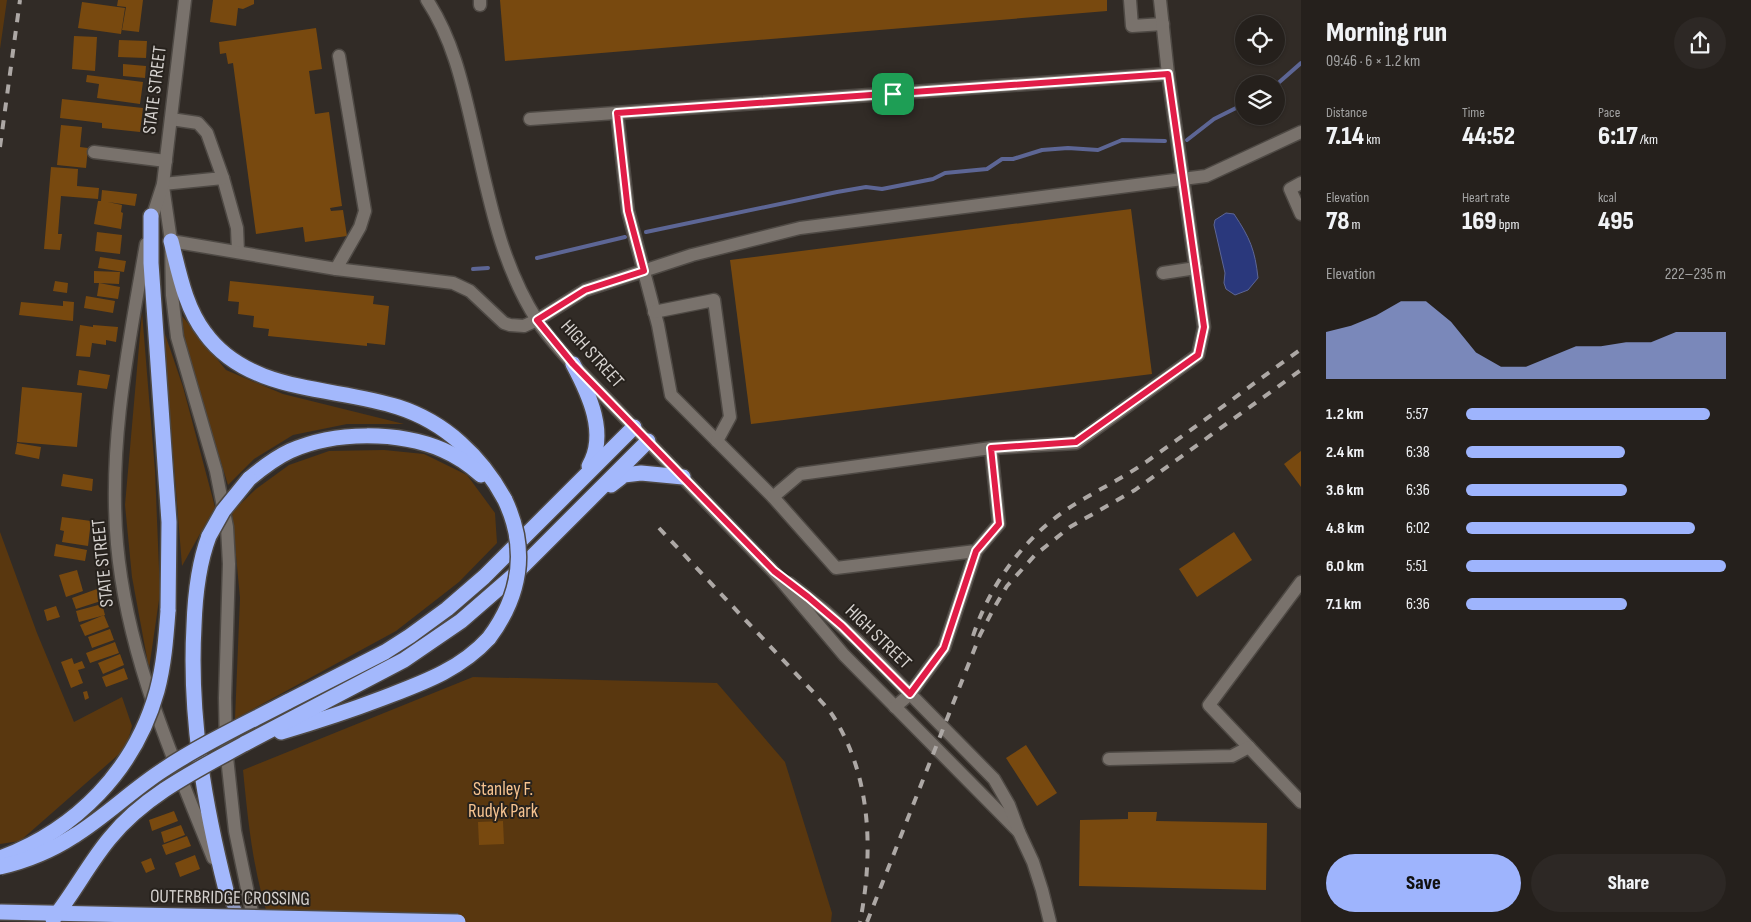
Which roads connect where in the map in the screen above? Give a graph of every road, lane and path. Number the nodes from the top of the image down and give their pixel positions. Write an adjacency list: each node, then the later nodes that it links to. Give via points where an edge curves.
1 (185, 0): 9 (street, STATE STREET)
2 (427, 0): 27 (street, HIGH STREET, via 442,24 460,74 505,253 516,282)
3 (1130, 0): 5 (street, via 1132,26)
4 (1160, 0): 5 (street)
5 (1163, 24): 7 (street)
6 (339, 56): 23 (street, via 365,211 360,227)
7 (1168, 74): 8 (street); 15 (street)
8 (617, 113): 10 (street); 24 (street, via 628,211)
9 (171, 119): 13 (street, STATE STREET); 14 (street, via 198,123 207,132)
10 (530, 120)
11 (1299, 136): 15 (street, via 1206,176)
12 (94, 152): 13 (street)
13 (166, 161): 17 (street, STATE STREET)
14 (223, 178): 17 (street); 21 (street, via 236,228)
15 (1183, 179): 22 (street); 24 (street, via 800,228 692,255)
16 (1301, 183): 18 (street, via 1290,189)
17 (163, 184): 19 (street, STATE STREET); 20 (street, STATE STREET)
18 (1301, 214)
19 (152, 216): 48 (highway, bridge, via 151,263 169,522 168,612 156,692 146,722 123,765 92,802 40,840); 50 (street, STATE STREET, via 117,435 117,543 130,623 145,681)
20 (171, 241): 21 (street); 37 (highway, via 194,314 204,332 225,354 242,367 265,376 389,405 420,416 465,446 486,470); 54 (street, STATE STREET, via 177,337 216,471 227,527 226,748 235,831)
21 (238, 252): 23 (street)
22 (1196, 268): 25 (street); 32 (street, via 1204,327 1198,355 1076,442)
23 (336, 269): 27 (street, via 453,283 470,291 504,323 524,326)
24 (644, 271): 26 (street); 27 (street, via 585,290)
25 (1163, 273)
26 (654, 312): 31 (street, via 671,395); 31 (street, via 714,300 730,417)
27 (537, 320): 28 (street, HIGH STREET)
28 (573, 364): 29 (street, HIGH STREET); 34 (highway, via 591,405 597,435 595,454)
29 (634, 427): 30 (street, HIGH STREET); 34 (highway)
30 (648, 441): 33 (street, HIGH STREET); 35 (highway)
31 (717, 441): 36 (street)
32 (991, 448): 36 (street, via 800,474); 38 (street, via 999,524)
33 (683, 477): 35 (highway, via 640,473 624,475); 39 (street, HIGH STREET)
34 (581, 478): 49 (highway, bridge, via 484,577 410,636 174,763 67,840 31,858)
35 (594, 494): 43 (highway, via 508,581 461,621 404,660)
36 (773, 497): 38 (street, via 836,568)
37 (505, 500): 43 (highway, bridge, via 515,527 518,571 510,602 488,638 464,660 436,677 332,717); 50 (highway, bridge, via 481,474 452,454 417,442 354,437 309,444 280,456 249,479 229,502 209,536 200,565 193,646 198,747)
38 (976, 551): 41 (street, via 944,648)
39 (774, 571): 41 (street, HIGH STREET, via 831,616); 42 (street, HIGH STREET, via 829,639)
40 (1301, 582): 44 (street, via 1208,705)
41 (910, 694): 42 (street); 47 (street, HIGH STREET, via 994,779 1007,800)
42 (895, 707): 47 (street, HIGH STREET)
43 (298, 722): 52 (highway, bridge, via 244,744 188,775 131,816 100,850)
44 (1248, 746): 45 (street, via 1232,756); 46 (street)
45 (1109, 759)
46 (1301, 802)
47 (1019, 832): 56 (street, HIGH STREET, via 1038,875)
48 (0, 858)
49 (0, 867)
50 (226, 890): 53 (main road, STATE STREET)
51 (0, 912): 55 (highway, OUTERBRIDGE CROSSING, bridge)
52 (50, 922)
53 (240, 922)
54 (254, 922)
55 (458, 922)
56 (1050, 922)

